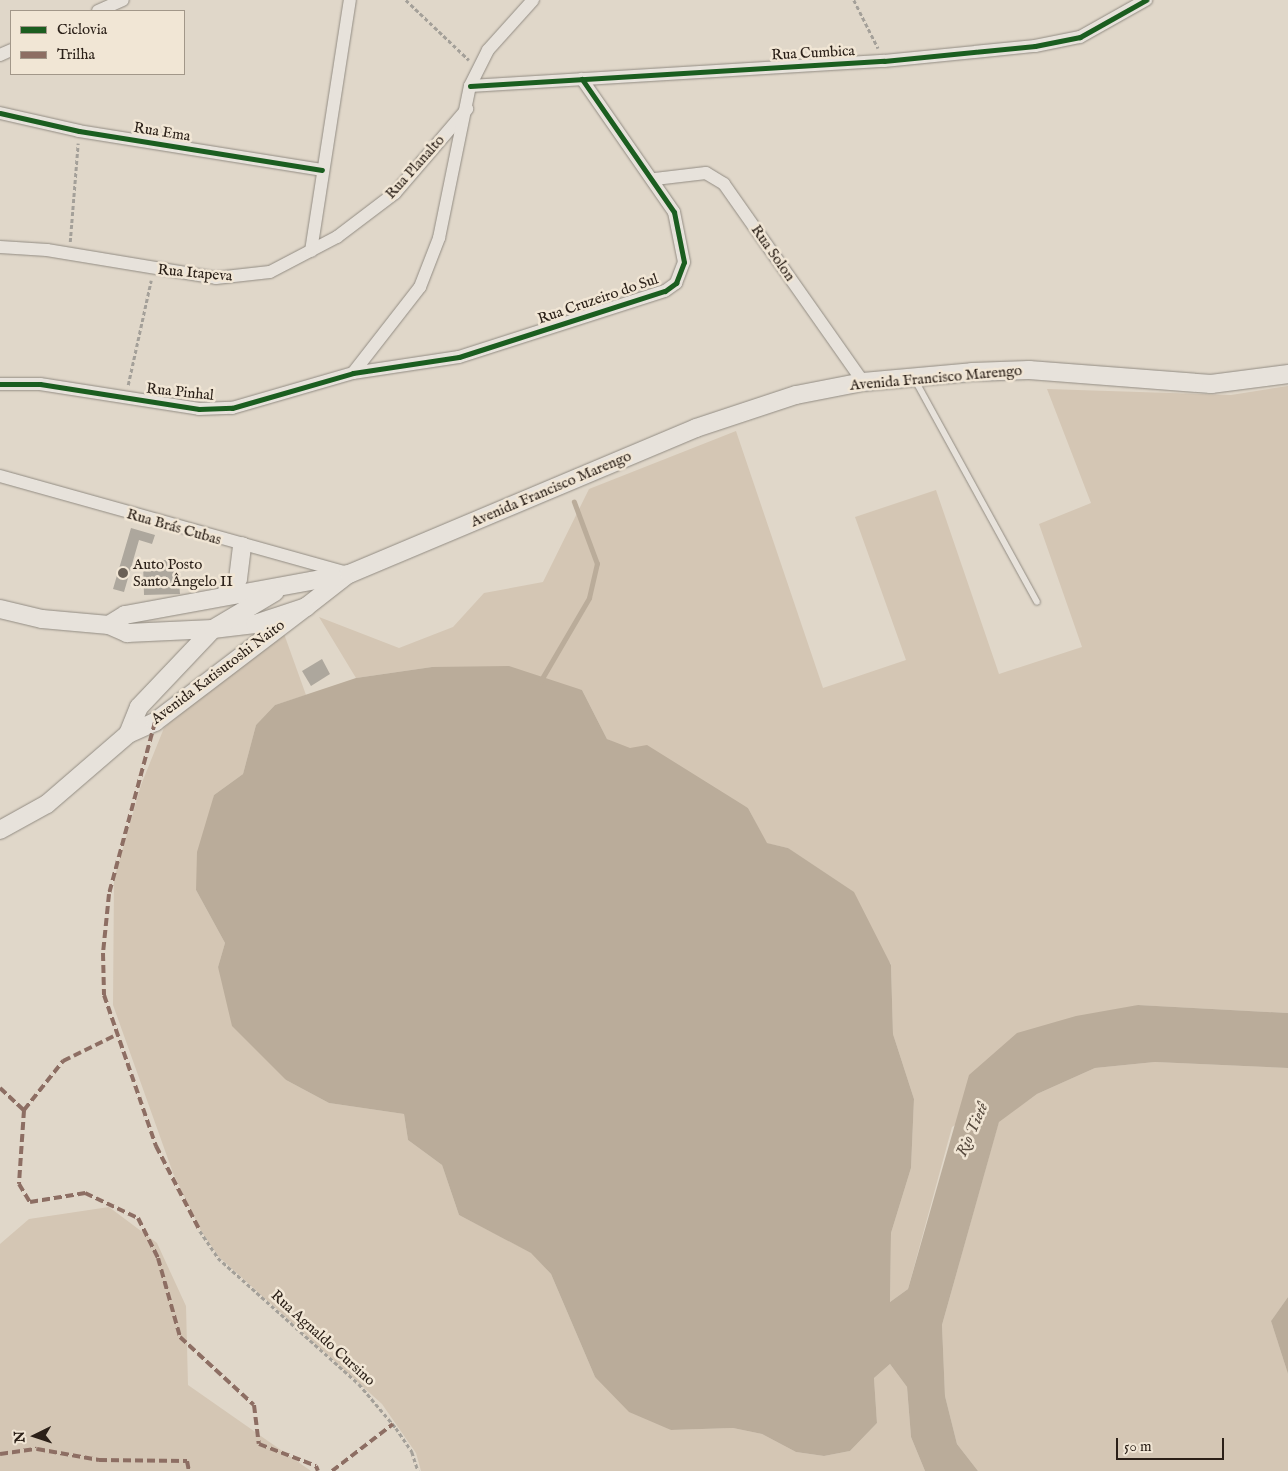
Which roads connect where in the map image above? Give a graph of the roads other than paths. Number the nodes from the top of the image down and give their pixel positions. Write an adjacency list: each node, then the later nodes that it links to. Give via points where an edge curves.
1 (123, 0): 5 (street)
2 (350, 0): 10 (street)
3 (533, 0): 7 (street, Rua Planalto, via 477,68)
4 (1146, 0): 6 (street, Rua Cumbica, via 1080,37 884,61)
5 (100, 10)
6 (582, 79): 7 (street, Rua Cumbica); 11 (street, Rua Cruzeiro do Sul)
7 (470, 86): 8 (street, Rua Planalto)
8 (465, 110): 13 (street, Rua Planalto, via 395,193); 14 (street, via 430,263 400,316)
9 (0, 112): 10 (street, Rua Ema, via 79,131)
10 (322, 170): 13 (street)
11 (655, 179): 14 (street, Rua Cruzeiro do Sul, via 674,212 685,248 682,275 666,291 459,357); 17 (street, Rua Solon, via 706,173 724,184)
12 (3, 249): 13 (street, Rua Itapeva, via 70,254 154,270 237,278 270,272)
13 (311, 252)
14 (353, 373): 18 (street, Rua Pinhal, via 232,408 199,409 40,384)
15 (1288, 374): 16 (main road, Avenida Francisco Marengo, via 1211,384 1028,370)
16 (914, 377): 17 (main road, Avenida Francisco Marengo); 24 (lane)
17 (863, 382): 21 (main road, Avenida Francisco Marengo, via 786,398 696,428)
18 (0, 384)
19 (0, 476): 20 (street, Rua Brás Cubas)
20 (242, 546): 21 (street, Rua Brás Cubas); 23 (main road, via 238,579)
21 (349, 574): 22 (main road, Avenida Francisco Marengo); 25 (main road, Avenida Francisco Marengo)
22 (301, 580): 23 (main road, Avenida Francisco Marengo); 28 (main road, Avenida Katisutoshi Naito, via 253,601)
23 (224, 596): 27 (main road, Avenida Francisco Marengo, via 125,615)
24 (1037, 602)
25 (306, 607): 28 (main road, Avenida Francisco Marengo, via 255,624); 31 (main road, Avenida Katisutoshi Naito, via 155,722)
26 (0, 609): 27 (main road, Avenida Francisco Marengo, via 42,619)
27 (109, 625): 29 (main road, Avenida Francisco Marengo, via 127,633)
28 (212, 629): 29 (main road, Avenida Francisco Marengo); 30 (main road, Avenida Katisutoshi Naito)
29 (171, 630): 30 (main road)
30 (181, 661): 31 (main road, Avenida Katisutoshi Naito, via 139,707)
31 (128, 734): 32 (main road, Avenida Katisutoshi Naito, via 47,804)
32 (0, 830)

